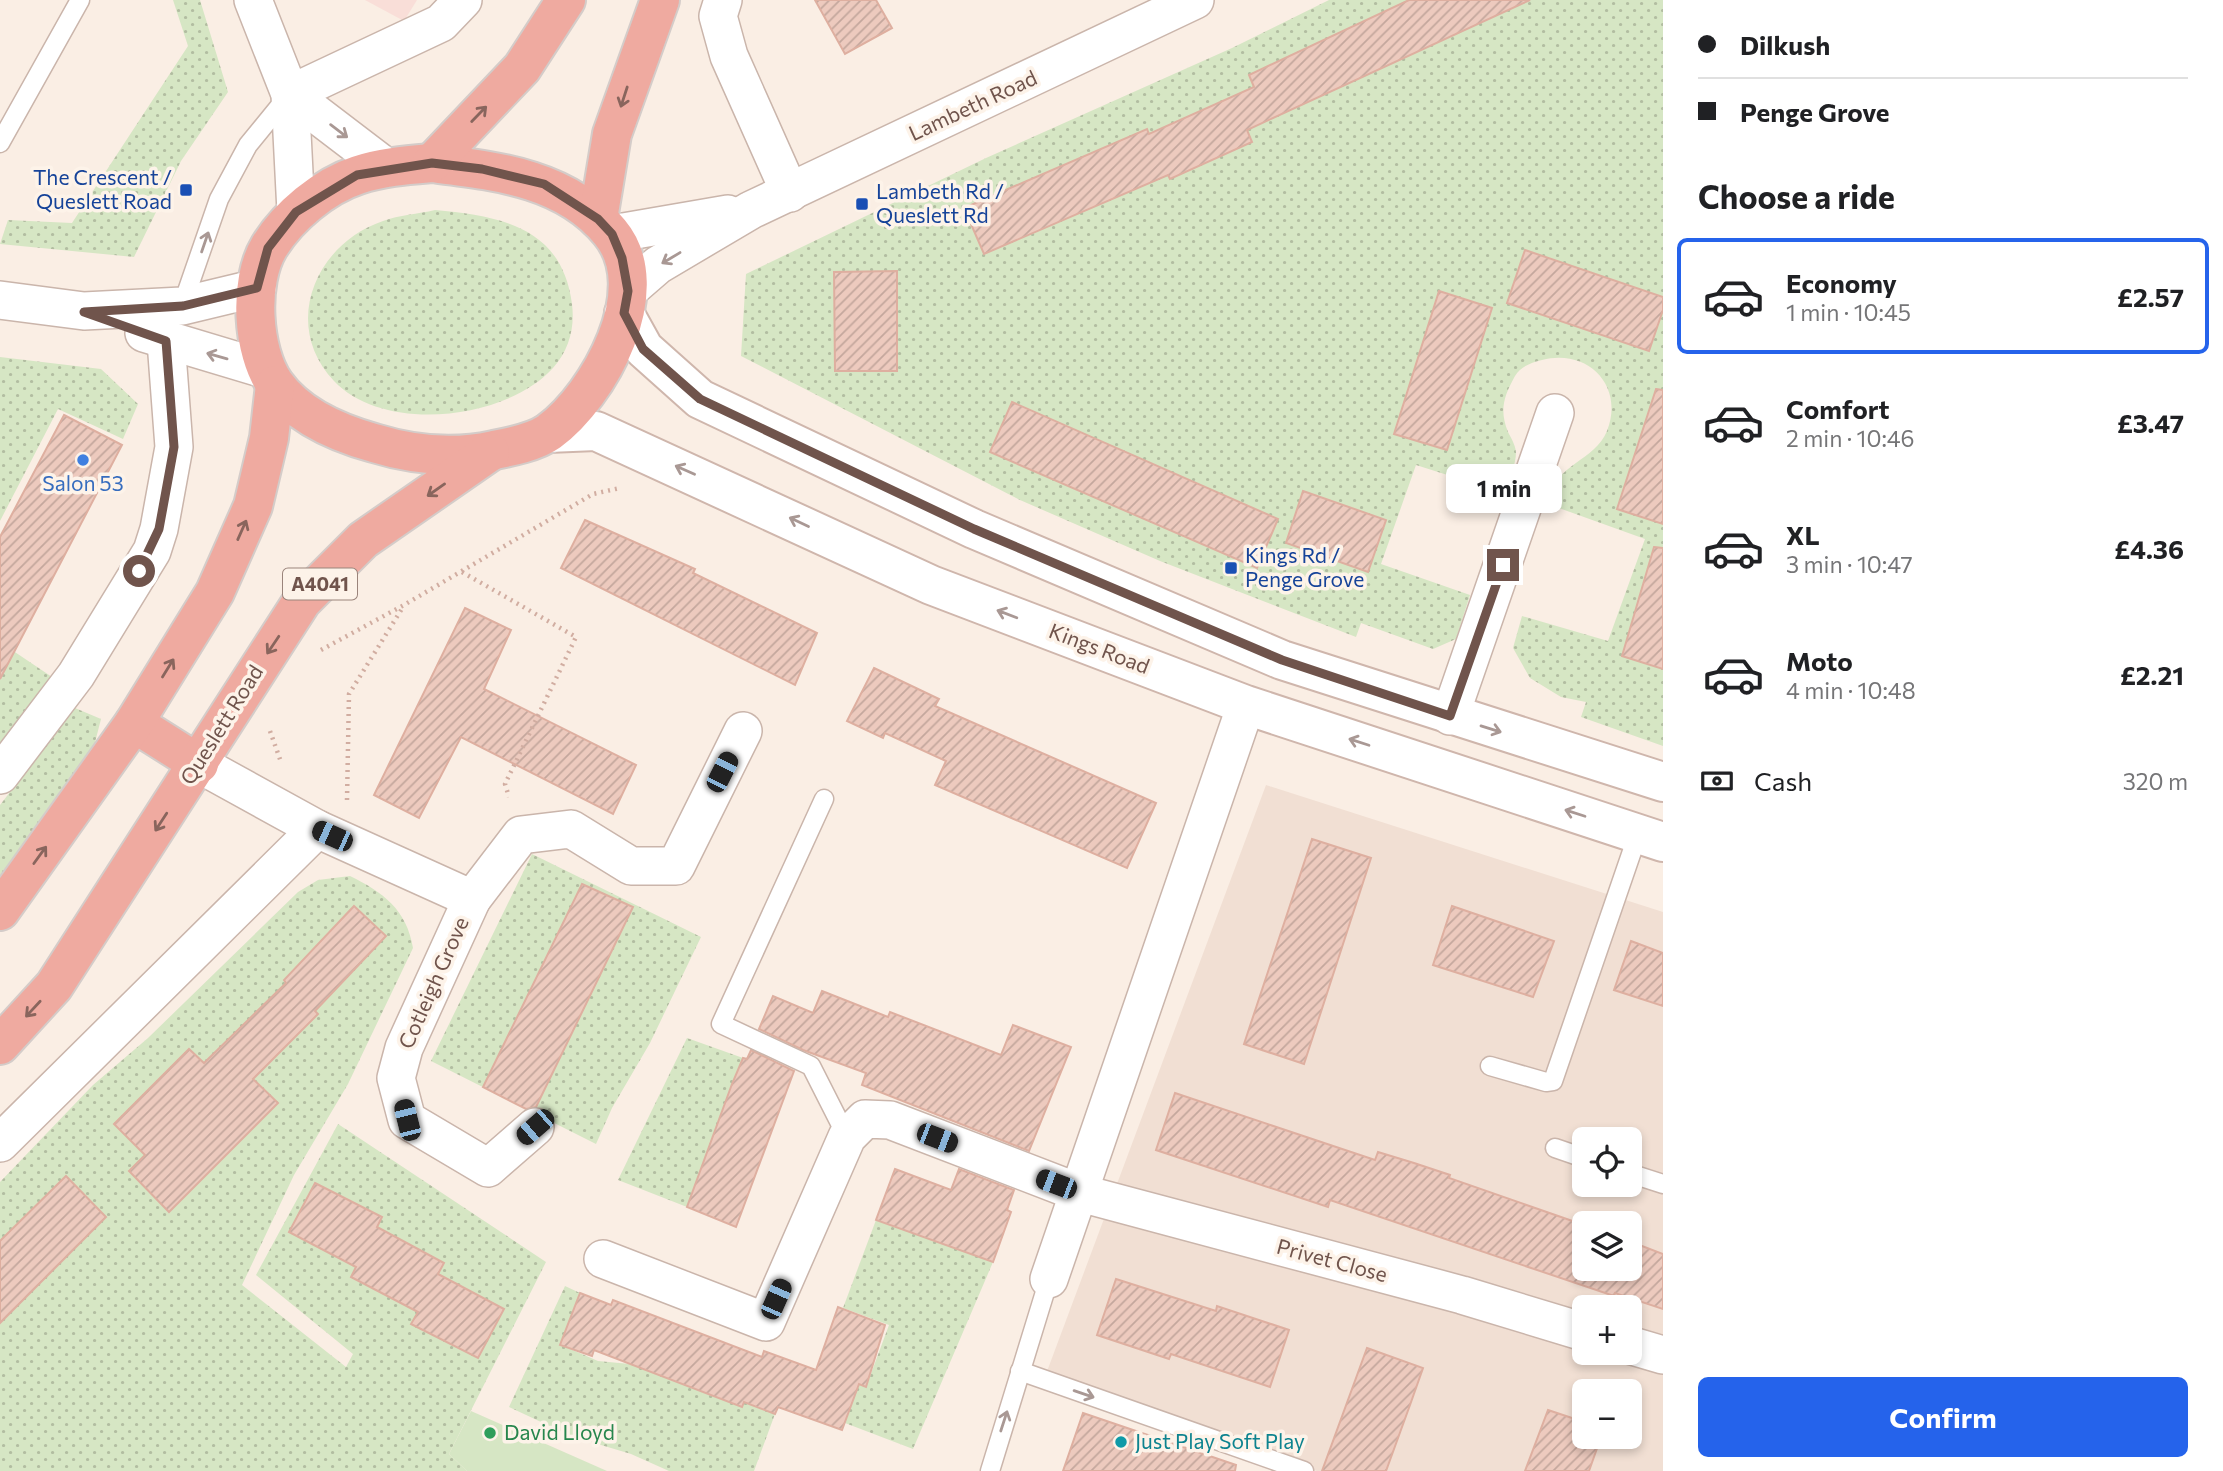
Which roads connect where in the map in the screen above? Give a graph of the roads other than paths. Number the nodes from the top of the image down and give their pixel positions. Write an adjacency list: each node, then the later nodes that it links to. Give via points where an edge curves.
1 (80, 0): 9 (lane)
2 (253, 0): 8 (street)
3 (463, 0): 8 (street, via 441,23)
4 (566, 0): 10 (highway, one-way to 4, via 522,68)
5 (660, 0): 15 (highway, one-way to 15, via 612,134)
6 (723, 0): 12 (street, via 718,16 729,56)
7 (1195, 0): 12 (street, Lambeth Road)
8 (290, 94): 11 (street, one-way to 11); 14 (street); 19 (lane, one-way to 8, via 219,200 248,145)
9 (0, 143)
10 (432, 163): 11 (highway); 15 (highway, via 544,184)
11 (387, 168): 14 (highway, via 357,175)
12 (790, 193): 13 (street, Lambeth Road)
13 (751, 210): 15 (street, Lambeth Road); 18 (street, Lambeth Road, one-way to 18, via 659,265)
14 (296, 212): 16 (highway, via 268,248)
15 (605, 227): 18 (highway, via 622,258)
16 (257, 288): 19 (street); 22 (highway, via 257,345)
17 (0, 300): 20 (street)
18 (626, 302): 24 (highway, via 612,352 589,392); 27 (main road, via 643,349 700,399 974,529 1282,660)
19 (183, 306): 20 (street)
20 (84, 312): 21 (street)
21 (166, 341): 22 (street, one-way to 21); 31 (street, via 174,447 152,551 76,675)
22 (271, 378): 25 (highway, via 298,408 363,440 437,456); 28 (highway, one-way to 22, via 215,593 253,506 269,438)
23 (1556, 413): 27 (street)
24 (548, 433): 25 (highway); 26 (main road, Kings Road, one-way to 24, via 932,584 596,431)
25 (492, 451): 30 (highway, Queslett Road / A4041, one-way to 30, via 363,540 302,601)
26 (1246, 705): 35 (main road, Kings Road, one-way to 26); 47 (street)
27 (1450, 716): 32 (main road, one-way to 32)
28 (134, 723): 30 (highway); 37 (highway, one-way to 28)
29 (743, 731): 36 (street, Cotleigh Grove, via 676,866 631,866 571,829 521,835)
30 (199, 764): 34 (street, Cotleigh Grove); 38 (highway, Queslett Road / A4041, one-way to 38, via 54,986)
31 (0, 775)
32 (1648, 778): 35 (main road)
33 (824, 799): 41 (lane, via 721,1024 811,1066)
34 (317, 830): 36 (street, Cotleigh Grove); 42 (street)
35 (1638, 834): 39 (lane, via 1553,1081)
36 (472, 899): 40 (street, Cotleigh Grove, via 404,1048 396,1078 407,1120 488,1168)
37 (0, 911)
38 (0, 1045)
39 (1490, 1066)
40 (535, 1127)
41 (847, 1137): 47 (street, Privet Close, via 864,1119 890,1120); 48 (street, via 766,1322)
42 (0, 1143)
43 (1555, 1148): 44 (lane)
44 (1572, 1154)
45 (1642, 1177): 46 (lane)
46 (1663, 1184)
47 (1080, 1193): 49 (street); 50 (street, Privet Close)
48 (603, 1259)
49 (1049, 1279): 53 (lane)
50 (1572, 1328)
51 (1642, 1349): 52 (street)
52 (1663, 1355)
53 (1020, 1371): 54 (lane, one-way to 53); 55 (lane, one-way to 55)
54 (990, 1471)
55 (1304, 1471)

